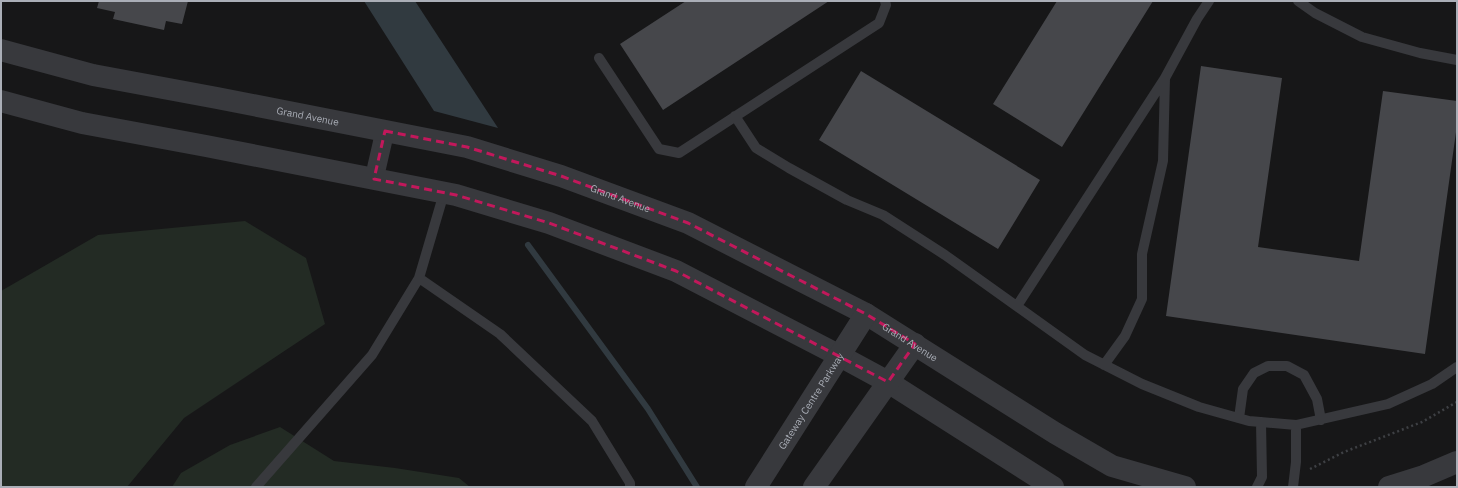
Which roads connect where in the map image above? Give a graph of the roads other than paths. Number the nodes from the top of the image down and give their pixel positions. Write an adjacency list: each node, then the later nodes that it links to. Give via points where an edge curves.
1 (885, 1): 9 (lane, via 886,5 878,23)
2 (1210, 1): 7 (lane, via 1197,18)
3 (1298, 1): 6 (lane, via 1315,13 1362,37)
4 (1, 50): 10 (street, Grand Avenue, via 93,75)
5 (598, 58): 9 (lane, via 659,149 679,153)
6 (1457, 60)
7 (1165, 78): 14 (lane); 18 (lane, via 1163,160 1142,254 1142,299 1125,336)
8 (1, 101): 11 (street, via 82,123)
9 (735, 116): 14 (lane, via 756,148 847,200 882,215 945,255)
10 (385, 131): 11 (street); 15 (street, Grand Avenue, via 467,148 554,174 688,223)
11 (374, 179): 12 (street)
12 (444, 193): 13 (lane); 17 (street, via 550,224 676,271)
13 (419, 278): 26 (lane, via 372,355); 27 (lane, via 500,334 592,422 630,483)
14 (1017, 306): 18 (lane, via 1085,356)
15 (866, 314): 16 (street, Grand Avenue); 17 (street, Gateway Centre Parkway)
16 (915, 344): 20 (street); 31 (street, Grand Avenue, via 1112,466)
17 (840, 356): 20 (street); 28 (street, Gateway Centre Parkway)
18 (1104, 365): 21 (lane, via 1192,404)
19 (1457, 367): 22 (lane, via 1432,384 1388,404)
20 (888, 382): 29 (street); 30 (street)
21 (1239, 418): 22 (lane, via 1243,389 1254,373 1268,366 1287,366 1304,375 1317,399); 23 (lane)
22 (1321, 420): 24 (lane)
23 (1261, 422): 24 (lane); 32 (lane, via 1262,477)
24 (1296, 425): 33 (lane)
25 (1457, 462): 34 (street)
26 (256, 487)
27 (630, 487)
28 (756, 487)
29 (814, 487)
30 (1053, 487)
31 (1185, 487)
32 (1257, 487)
33 (1293, 487)
34 (1389, 487)

